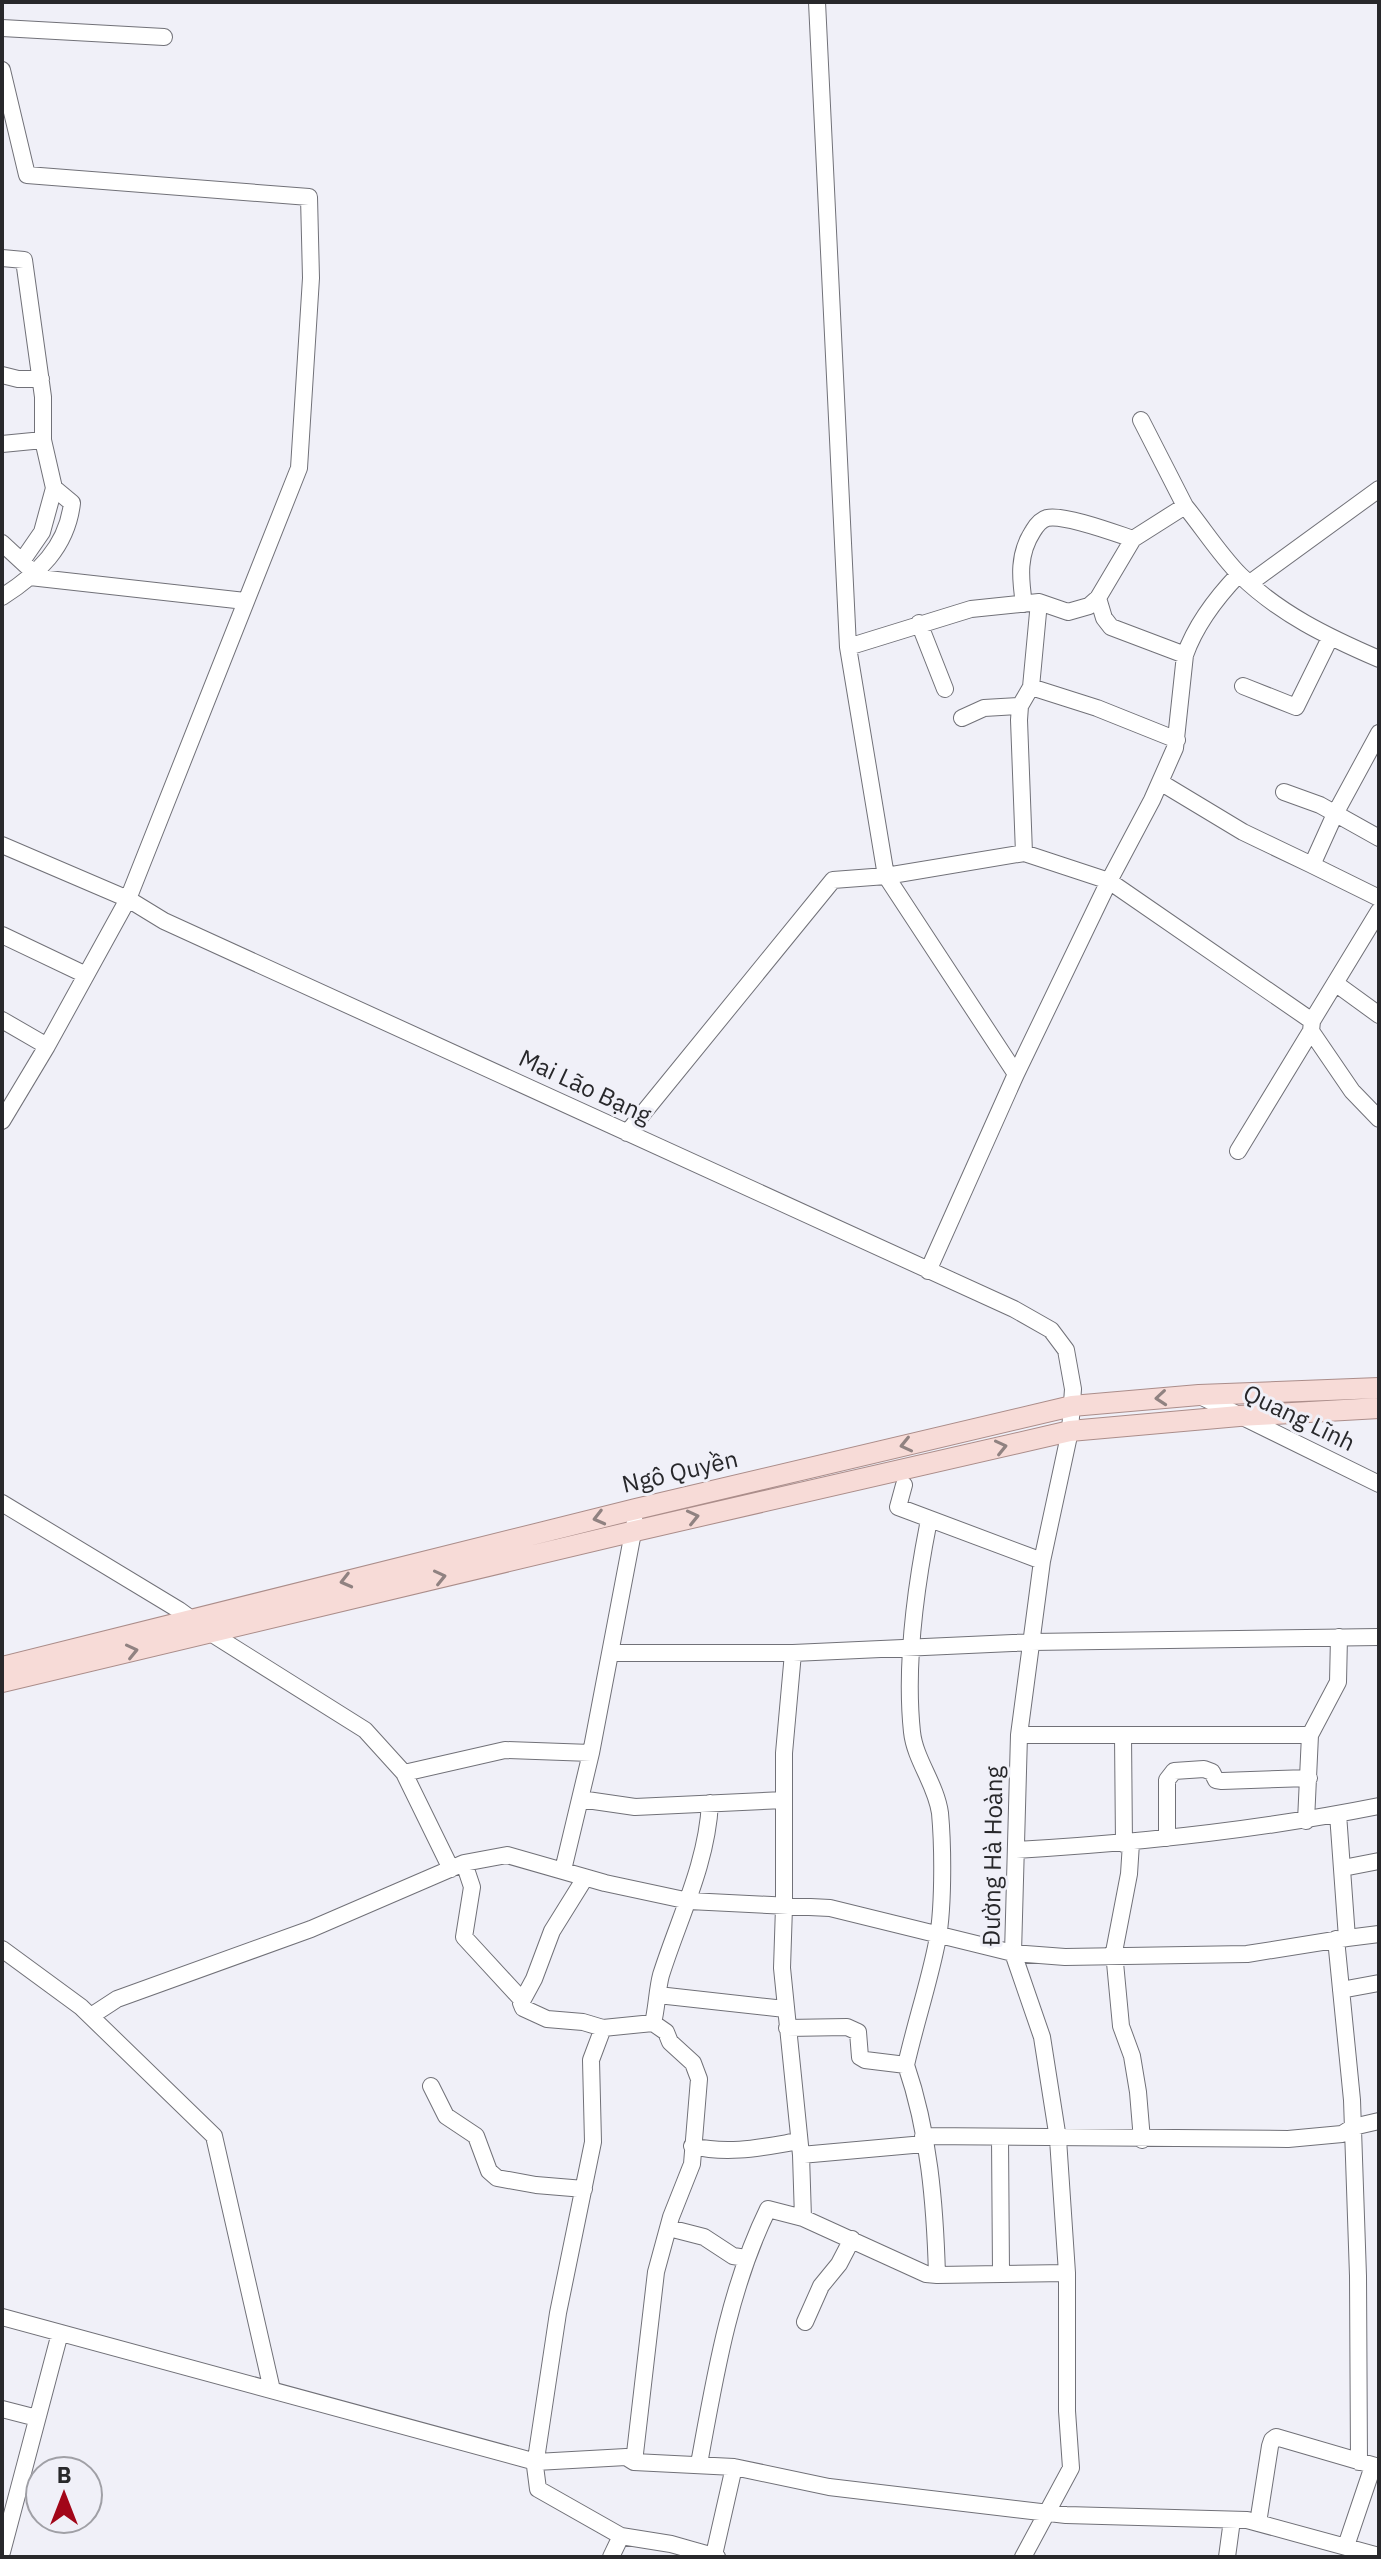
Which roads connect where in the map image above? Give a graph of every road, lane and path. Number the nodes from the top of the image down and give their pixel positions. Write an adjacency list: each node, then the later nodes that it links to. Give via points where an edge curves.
1 (817, 2): 23 (street)
2 (2, 28): 3 (street)
3 (164, 37)
4 (2, 70): 19 (street, via 27,175 309,197 311,278 299,468)
5 (2, 258): 7 (street, via 24,260)
6 (2, 375): 7 (street)
7 (41, 379): 9 (street)
8 (1141, 420): 12 (street)
9 (43, 440): 10 (street); 15 (street, via 54,488 72,503 71,512 60,545)
10 (2, 444)
11 (1379, 489): 16 (street)
12 (1185, 506): 13 (street); 16 (street)
13 (1133, 539): 18 (street); 20 (street, via 1091,525 1055,518 1042,521 1022,551 1021,581)
14 (2, 543): 15 (street)
15 (28, 570): 17 (street); 19 (street)
16 (1244, 578): 22 (street); 24 (street, via 1200,623)
17 (2, 597)
18 (1098, 598): 20 (street, via 1068,612); 24 (street, via 1111,627)
19 (245, 601): 43 (street)
20 (1032, 603): 21 (street, via 971,609); 27 (street)
21 (919, 623): 23 (street); 28 (street)
22 (1330, 638): 25 (street); 26 (street, via 1296,707)
23 (848, 647): 40 (street)
24 (1185, 655): 32 (street)
25 (1379, 659)
26 (1243, 686)
27 (1031, 687): 29 (street); 32 (street)
28 (945, 689)
29 (1020, 706): 30 (street, via 984,708); 38 (street)
30 (962, 718)
31 (1379, 733): 35 (street)
32 (1177, 740): 33 (street)
33 (1160, 782): 39 (street, via 1243,832); 41 (street)
34 (1284, 792): 35 (street)
35 (1335, 814): 36 (street); 39 (street)
36 (1379, 838)
37 (2, 845): 43 (street, Mai Lão Bạng)
38 (1024, 853): 40 (street); 41 (street)
39 (1312, 865): 42 (street)
40 (886, 876): 52 (street); 55 (street, via 833,880)
41 (1109, 881): 50 (street); 52 (street)
42 (1379, 898)
43 (128, 899): 46 (street); 55 (street, Mai Lão Bạng, via 164,921)
44 (1379, 911): 47 (street)
45 (2, 935): 46 (street)
46 (86, 975): 51 (street)
47 (1335, 983): 48 (street); 50 (street)
48 (1379, 1015)
49 (2, 1020): 51 (street)
50 (1312, 1026): 53 (street, via 1352,1091); 56 (street)
51 (47, 1046): 54 (street)
52 (1016, 1074): 57 (street)
53 (1379, 1119)
54 (2, 1121)
55 (627, 1133): 57 (street, Mai Lão Bạng)
56 (1238, 1151)
57 (928, 1271): 60 (street, Mai Lão Bạng, via 1051,1330 1066,1350)
58 (1379, 1388): 59 (main road, Ngô Quyền)
59 (1199, 1395): 60 (main road, Ngô Quyền, one-way to 60); 62 (street, Quang Lĩnh)
60 (1072, 1406): 63 (street, Mai Lão Bạng); 67 (main road, Ngô Quyền, one-way to 67)
61 (1379, 1408): 62 (main road, Ngô Quyền)
62 (1239, 1416): 63 (main road, Ngô Quyền); 64 (street, Quang Lĩnh)
63 (1070, 1431): 69 (main road, Ngô Quyền, one-way to 63); 70 (street, Đường Hà Hoàng)
64 (1379, 1484)
65 (904, 1485): 68 (street, via 898,1507)
66 (2, 1503): 71 (street)
67 (636, 1509): 69 (street); 71 (main road, Ngô Quyền, one-way to 71)
68 (929, 1520): 70 (street); 76 (street)
69 (635, 1531): 72 (main road, Ngô Quyền, one-way to 69); 77 (street)
70 (1042, 1561): 75 (street, Đường Hà Hoàng)
71 (192, 1619): 72 (street); 79 (main road, Ngô Quyền)
72 (209, 1632): 80 (main road, Ngô Quyền, one-way to 72); 85 (street, via 365,1730)
73 (1339, 1637): 74 (street); 75 (street); 83 (street, via 1338,1682)
74 (1379, 1637)
75 (1032, 1642): 76 (street); 81 (street, Đường Hà Hoàng)
76 (912, 1648): 78 (street); 103 (street, via 912,1732 939,1811)
77 (610, 1653): 78 (street); 84 (street)
78 (793, 1653): 88 (street)
79 (2, 1667)
80 (2, 1682)
81 (1019, 1735): 82 (street); 95 (street, Đường Hà Hoàng)
82 (1123, 1735): 83 (street); 94 (street)
83 (1310, 1735): 86 (street)
84 (591, 1753): 85 (street, via 505,1750); 87 (street)
85 (404, 1773): 97 (street)
86 (1309, 1778): 92 (street); 93 (street, via 1222,1781 1204,1769 1174,1771 1167,1780)
87 (580, 1799): 89 (street, via 620,1806); 99 (street)
88 (784, 1800): 89 (street); 102 (street)
89 (710, 1803): 101 (street, via 706,1842)
90 (1379, 1806): 91 (street)
91 (1338, 1814): 92 (street); 98 (street)
92 (1306, 1821): 93 (street)
93 (1167, 1838): 94 (street)
94 (1127, 1843): 95 (street); 108 (street, via 1129,1874)
95 (1016, 1850): 107 (street, Đường Hà Hoàng)
96 (1379, 1861): 98 (street)
97 (457, 1866): 99 (street, via 507,1855); 112 (street, via 471,1878 464,1937); 114 (street, via 311,1929 117,1999)
98 (1343, 1868): 105 (street)
99 (563, 1870): 100 (street)
100 (585, 1878): 101 (street); 112 (street, via 552,1931)
101 (689, 1901): 102 (street); 111 (street)
102 (784, 1907): 103 (street, via 830,1908); 113 (street)
103 (939, 1934): 107 (street); 118 (street)
104 (1379, 1934): 105 (street)
105 (1341, 1938): 108 (street, via 1247,1954); 110 (street)
106 (2, 1949): 114 (street)
107 (1013, 1953): 108 (street); 123 (street, Đường Hà Hoàng, via 1042,2037)
108 (1115, 1957): 125 (street, via 1121,2026 1132,2056)
109 (1379, 1983): 110 (street)
110 (1341, 1990): 121 (street)
111 (658, 1995): 113 (street); 115 (street)
112 (522, 2000): 116 (street, via 523,2008 547,2019)
113 (785, 2009): 117 (street)
114 (91, 2016): 139 (street, via 214,2136)
115 (653, 2023): 116 (street); 126 (street, via 685,2053 699,2079)
116 (603, 2028): 128 (street, via 591,2060 593,2142)
117 (787, 2028): 118 (street, via 847,2027 858,2032 860,2057); 127 (street)
118 (906, 2065): 124 (street)
119 (431, 2086): 128 (street, via 446,2116 476,2136 489,2171 497,2178)
120 (1379, 2121): 121 (street)
121 (1353, 2127): 125 (street, via 1342,2134 1288,2139); 145 (street)
122 (1000, 2138): 123 (street); 124 (street); 133 (street)
123 (1058, 2139): 125 (street); 134 (street, Đường Hà Hoàng)
124 (924, 2140): 127 (street); 135 (street, via 935,2204)
125 (1142, 2140)
126 (692, 2146): 127 (street); 130 (street, via 692,2164)
127 (800, 2148): 129 (street)
128 (584, 2189): 142 (street, via 558,2313)
129 (803, 2218): 131 (street); 132 (street, via 768,2209)
130 (669, 2228): 132 (street, via 704,2237 733,2256); 143 (street, via 656,2272)
131 (852, 2239): 135 (street); 137 (street)
132 (746, 2258): 144 (street, via 721,2349)
133 (1001, 2273): 134 (street); 135 (street)
134 (1067, 2273): 147 (street, Đường Hà Hoàng, via 1071,2468)
135 (937, 2275)
136 (2, 2317): 138 (street)
137 (805, 2322)
138 (60, 2333): 139 (street); 141 (street)
139 (272, 2390): 142 (street)
140 (2, 2409): 141 (street)
141 (37, 2418): 153 (street)
142 (536, 2462): 143 (street, via 626,2457); 150 (street, via 538,2489)
143 (634, 2462): 144 (street)
144 (699, 2464): 146 (street)
145 (1370, 2465): 149 (street, via 1276,2437 1270,2446); 151 (street)
146 (734, 2467): 147 (street, via 829,2487); 154 (street)
147 (1046, 2512): 148 (street); 157 (street, Đường Hà Hoàng)
148 (1232, 2520): 149 (street); 158 (street)
149 (1258, 2523): 151 (street)
150 (621, 2536): 152 (street); 156 (street)
151 (1346, 2546): 155 (street)
152 (669, 2551): 154 (street)
153 (2, 2552)
154 (715, 2556)
155 (1379, 2556)
156 (611, 2557)
157 (1023, 2557)
158 (1227, 2557)

